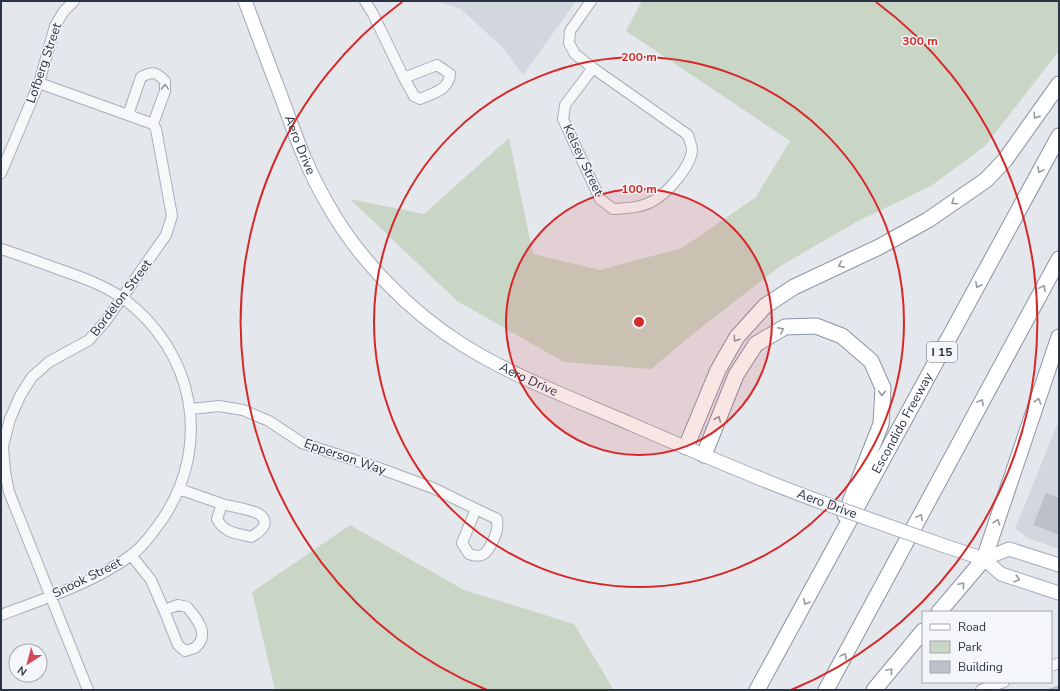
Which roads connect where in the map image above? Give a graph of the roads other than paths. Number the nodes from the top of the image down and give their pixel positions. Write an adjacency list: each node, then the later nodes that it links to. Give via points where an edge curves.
1 (74, 1): 7 (street, Lofberg Street, via 54,26)
2 (245, 1): 19 (main road, Aero Drive, via 301,151 326,203 349,237 385,281 432,323 463,345 501,366)
3 (365, 1): 6 (street)
4 (591, 1): 5 (street, Kelsey Street, via 570,31 569,43 575,54)
5 (593, 68): 5 (street, Kelsey Street, via 688,135 692,150 685,168 670,188 652,202 635,208 613,209 600,199 563,119 565,105)
6 (404, 78)
7 (39, 83): 9 (street); 12 (street, Lofberg Street)
8 (1059, 84): 19 (highway, one-way to 19, via 1005,160 986,180 928,220 879,247 794,287 765,306 737,337 718,370)
9 (128, 115): 10 (street); 10 (street, one-way to 9, via 165,91 165,81 158,74 150,73 142,77)
10 (153, 124): 15 (street, Bordelon Street, via 172,216 166,235)
11 (1059, 136): 27 (highway, Escondido Freeway / I 15, one-way to 27)
12 (1, 173)
13 (1, 249): 15 (street, Snook Street, via 92,281)
14 (1059, 259): 37 (highway, one-way to 14)
15 (123, 298): 17 (street, Snook Street, via 144,316 166,344 182,375); 18 (street, Bordelon Street, via 89,340 49,362 32,377 20,396)
16 (1059, 337): 25 (highway, one-way to 16)
17 (190, 409): 21 (street, Snook Street, via 192,429); 23 (street, Epperson Way, via 219,406 243,410 269,421 302,443 433,488)
18 (3, 435): 29 (street, Bordelon Street, via 9,492)
19 (686, 448): 20 (main road, Aero Drive)
20 (704, 455): 25 (main road, Aero Drive, bridge, via 770,484); 27 (highway, one-way to 27, via 736,375 756,344 785,327 816,326 842,336 871,361 883,388 880,424)
21 (179, 489): 22 (street); 24 (street, Snook Street, via 158,526)
22 (222, 504): 22 (street, via 217,520 221,527 251,537 262,531 263,519 258,513)
23 (476, 509): 23 (street, Epperson Way, via 462,543 469,554 476,557 488,551 498,528 497,519)
24 (131, 555): 29 (street, Snook Street, via 113,567); 30 (street, via 151,580)
25 (984, 559): 26 (main road, via 1009,549); 28 (main road, Aero Drive, one-way to 28, via 1001,574); 31 (highway, one-way to 25)
26 (1059, 565)
27 (824, 568): 36 (highway, Escondido Freeway / I 15, one-way to 36)
28 (1059, 592)
29 (50, 596): 32 (street, Snook Street); 35 (street, Bordelon Street)
30 (164, 610): 30 (street, via 178,645 185,651 195,648 201,640 202,632 196,617 187,607 178,605)
31 (940, 611)
32 (1, 616)
33 (922, 632): 38 (highway, one-way to 33)
34 (1001, 683): 39 (street)
35 (88, 690)
36 (757, 690)
37 (826, 690)
38 (874, 690)
39 (981, 690)

